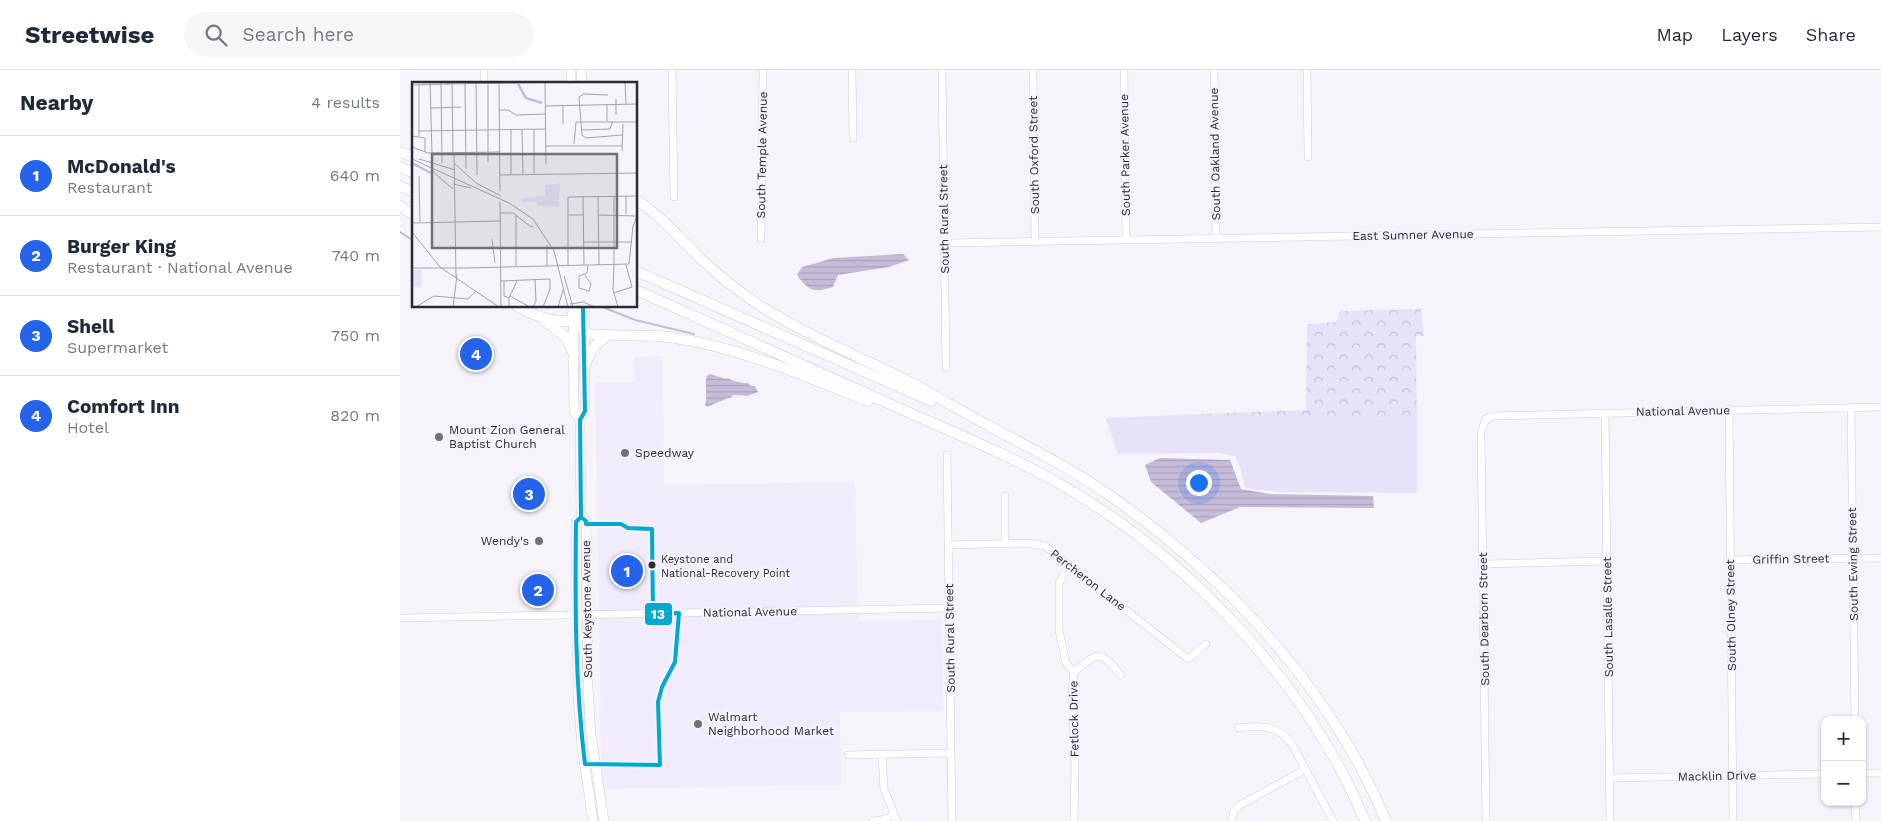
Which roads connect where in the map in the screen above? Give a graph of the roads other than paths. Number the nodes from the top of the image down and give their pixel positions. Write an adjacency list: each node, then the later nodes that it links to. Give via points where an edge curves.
1 (672, 70): 17 (street)
2 (762, 70): 23 (street, South Temple Avenue)
3 (852, 70): 9 (street)
4 (942, 70): 26 (street, South Rural Street)
5 (1033, 70): 25 (street, South Oxford Street)
6 (1124, 70): 24 (street, South Parker Avenue)
7 (1214, 70): 22 (street, South Oakland Avenue)
8 (1307, 70): 12 (street)
9 (853, 138)
10 (400, 152): 11 (highway)
11 (412, 156)
12 (1308, 157)
13 (400, 167): 14 (highway)
14 (412, 172)
15 (400, 186): 16 (highway)
16 (412, 191)
17 (674, 197)
18 (638, 201): 43 (highway, via 720,276 757,304)
19 (400, 206): 20 (highway)
20 (412, 214)
21 (1881, 227): 22 (street, East Sumner Avenue)
22 (1216, 238): 24 (street, East Sumner Avenue)
23 (761, 239)
24 (1126, 240): 25 (street, East Sumner Avenue)
25 (1035, 241): 26 (street, East Sumner Avenue)
26 (945, 243): 36 (street, South Rural Street)
27 (638, 272): 43 (highway)
28 (638, 291): 44 (highway)
29 (521, 308): 31 (highway)
30 (577, 313): 31 (highway, via 562,322); 32 (highway); 34 (main road, South Keystone Avenue)
31 (540, 317): 34 (highway, via 566,337)
32 (584, 331): 33 (highway); 35 (main road, South Keystone Avenue)
33 (610, 334): 35 (highway, via 588,354); 44 (highway, via 668,337 748,355)
34 (574, 354): 42 (main road, South Keystone Avenue, via 574,411)
35 (585, 367): 42 (main road, South Keystone Avenue, via 584,411)
36 (946, 368)
37 (1881, 407): 38 (street, National Avenue)
38 (1851, 408): 39 (street, National Avenue); 50 (street, South Ewing Street)
39 (1729, 409): 40 (street, National Avenue); 52 (street, South Olney Street)
40 (1605, 413): 41 (street, National Avenue); 53 (street, South Lasalle Street)
41 (1486, 418): 54 (street, South Dearborn Street, via 1481,432)
42 (580, 420): 47 (main road, South Keystone Avenue)
43 (992, 427): 86 (highway, via 1111,496 1180,549 1228,593 1312,693 1360,766)
44 (981, 445): 85 (highway, via 1099,508 1168,560 1234,622 1300,706 1335,762)
45 (947, 455): 49 (street, South Rural Street)
46 (1005, 496): 48 (street)
47 (581, 517): 57 (main road, South Keystone Avenue, via 576,522); 58 (main road, South Keystone Avenue, via 586,521)
48 (1005, 543): 49 (street, Percheron Lane); 55 (street, Percheron Lane, via 1045,546)
49 (948, 545): 56 (street, South Rural Street)
50 (1853, 558): 51 (street, Griffin Street); 52 (street, Griffin Street); 63 (street, South Ewing Street)
51 (1881, 558)
52 (1730, 560): 72 (street, South Olney Street)
53 (1607, 561): 54 (street); 73 (street, South Lasalle Street)
54 (1484, 564): 87 (street, South Dearborn Street)
55 (1069, 565): 60 (street, Percheron Lane, via 1188,659); 61 (street, Fetlock Drive, via 1059,583 1059,630 1066,663)
56 (950, 608): 58 (street, National Avenue); 66 (street, South Rural Street)
57 (576, 615): 58 (street, National Avenue); 59 (street, National Avenue); 75 (main road, South Keystone Avenue, via 580,720)
58 (587, 615): 74 (main road, South Keystone Avenue, via 591,734)
59 (400, 618)
60 (1206, 644)
61 (1074, 672): 62 (street, via 1089,659 1100,656 1107,659); 82 (street, Fetlock Drive)
62 (1121, 676)
63 (1854, 716)
64 (1239, 728): 68 (street, via 1265,726 1280,732 1292,744)
65 (882, 754): 66 (street); 67 (street); 77 (street, via 884,789)
66 (951, 754): 81 (street, South Rural Street)
67 (848, 755)
68 (1306, 770): 83 (street, via 1240,805 1234,811); 84 (street)
69 (1866, 773): 70 (street)
70 (1881, 773)
71 (1821, 774): 72 (street, Macklin Drive)
72 (1732, 776): 73 (street, Macklin Drive); 89 (street, South Olney Street)
73 (1610, 778): 88 (street, South Lasalle Street)
74 (600, 797): 75 (main road); 79 (main road, South Keystone Avenue)
75 (590, 799): 78 (main road, South Keystone Avenue)
76 (1855, 806): 90 (street)
77 (896, 818): 80 (street)
78 (593, 821)
79 (604, 821)
80 (873, 821)
81 (952, 821)
82 (1074, 821)
83 (1232, 821)
84 (1333, 821)
85 (1365, 821)
86 (1386, 821)
87 (1486, 821)
88 (1610, 821)
89 (1733, 821)
90 (1856, 821)

